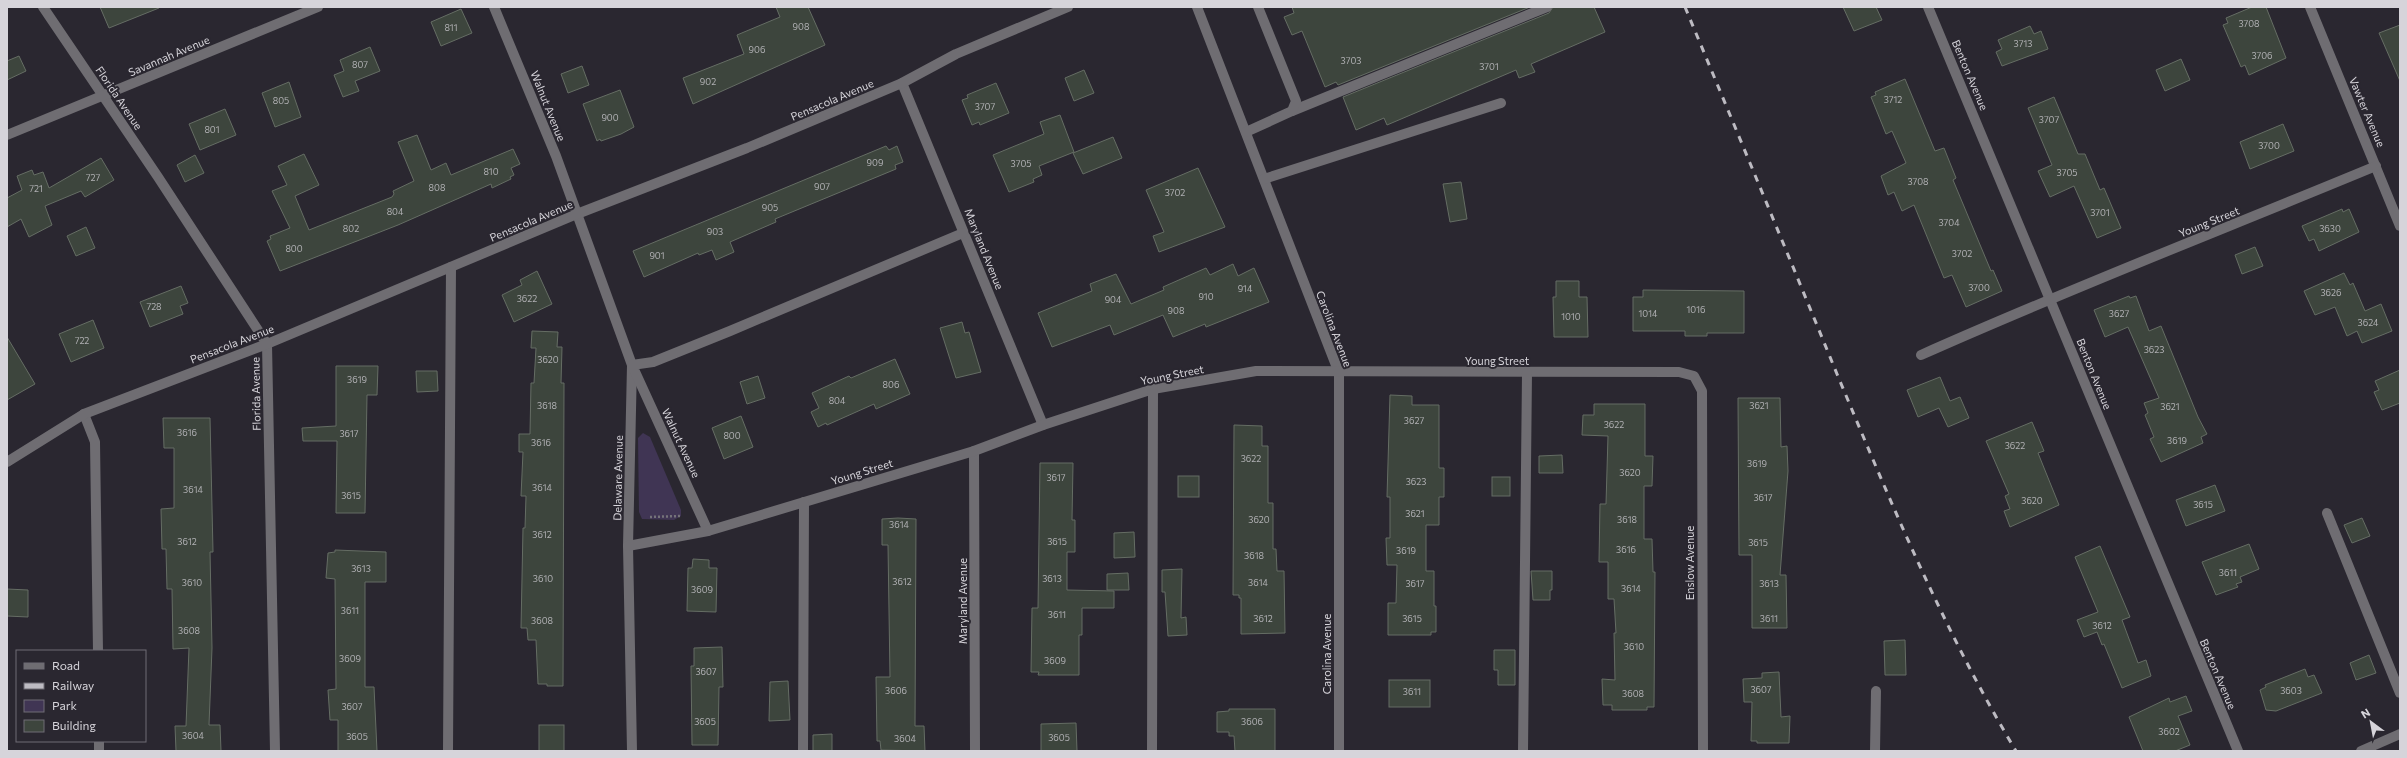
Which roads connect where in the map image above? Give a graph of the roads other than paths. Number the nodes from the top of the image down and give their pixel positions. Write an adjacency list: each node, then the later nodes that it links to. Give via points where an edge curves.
1 (43, 7): 11 (street, Florida Avenue)
2 (318, 7): 11 (street, Savannah Avenue)
3 (494, 7): 18 (street, Walnut Avenue)
4 (1068, 7): 10 (street, Pensacola Avenue, via 956,54)
5 (1197, 7): 14 (street, Carolina Avenue)
6 (1258, 7): 13 (street, via 1296,101)
7 (1547, 7): 13 (street)
8 (1928, 7): 22 (street, Benton Avenue)
9 (2310, 7): 16 (street, Vawter Avenue)
10 (902, 83): 18 (street, Pensacola Avenue); 20 (street, Maryland Avenue)
11 (103, 96): 15 (street, Savannah Avenue); 23 (street, Florida Avenue)
12 (1501, 103): 17 (street)
13 (1292, 111): 14 (street)
14 (1246, 132): 17 (street, Carolina Avenue)
15 (7, 135)
16 (2376, 166): 19 (street, Vawter Avenue); 22 (street, Young Street)
17 (1264, 179): 26 (street, Carolina Avenue)
18 (577, 214): 21 (street, Pensacola Avenue); 25 (street, Delaware Avenue)
19 (2400, 226)
20 (964, 233): 25 (street, via 653,362); 31 (street, Maryland Avenue)
21 (451, 267): 23 (street, Pensacola Avenue); 43 (street)
22 (2050, 299): 24 (street, Young Street); 52 (street, Benton Avenue)
23 (267, 344): 30 (street, Pensacola Avenue); 42 (street, Florida Avenue)
24 (1921, 354)
25 (632, 365): 36 (street, Walnut Avenue); 37 (street, Delaware Avenue)
26 (1339, 373): 27 (street, Young Street); 29 (street, Young Street, via 1256,371); 48 (street, Carolina Avenue)
27 (1527, 373): 28 (street, Young Street, via 1679,372); 49 (street)
28 (1694, 376): 50 (street, Enslow Avenue, via 1702,391)
29 (1153, 389): 31 (street, Young Street); 47 (street)
30 (84, 414): 33 (street, Pensacola Avenue); 38 (street, via 95,442)
31 (1043, 425): 32 (street, Young Street)
32 (974, 451): 34 (street, Young Street); 46 (street, Maryland Avenue)
33 (7, 462)
34 (804, 502): 36 (street, Young Street); 45 (street)
35 (2327, 513): 40 (street)
36 (708, 531): 37 (street, Young Street)
37 (628, 546): 44 (street, Delaware Avenue)
38 (98, 650)
39 (1876, 691): 51 (street)
40 (2400, 693)
41 (2400, 734): 53 (street)
42 (275, 751)
43 (448, 751)
44 (632, 751)
45 (803, 751)
46 (975, 751)
47 (1152, 751)
48 (1339, 751)
49 (1523, 751)
50 (1703, 751)
51 (1875, 751)
52 (2238, 751)
53 (2361, 751)

